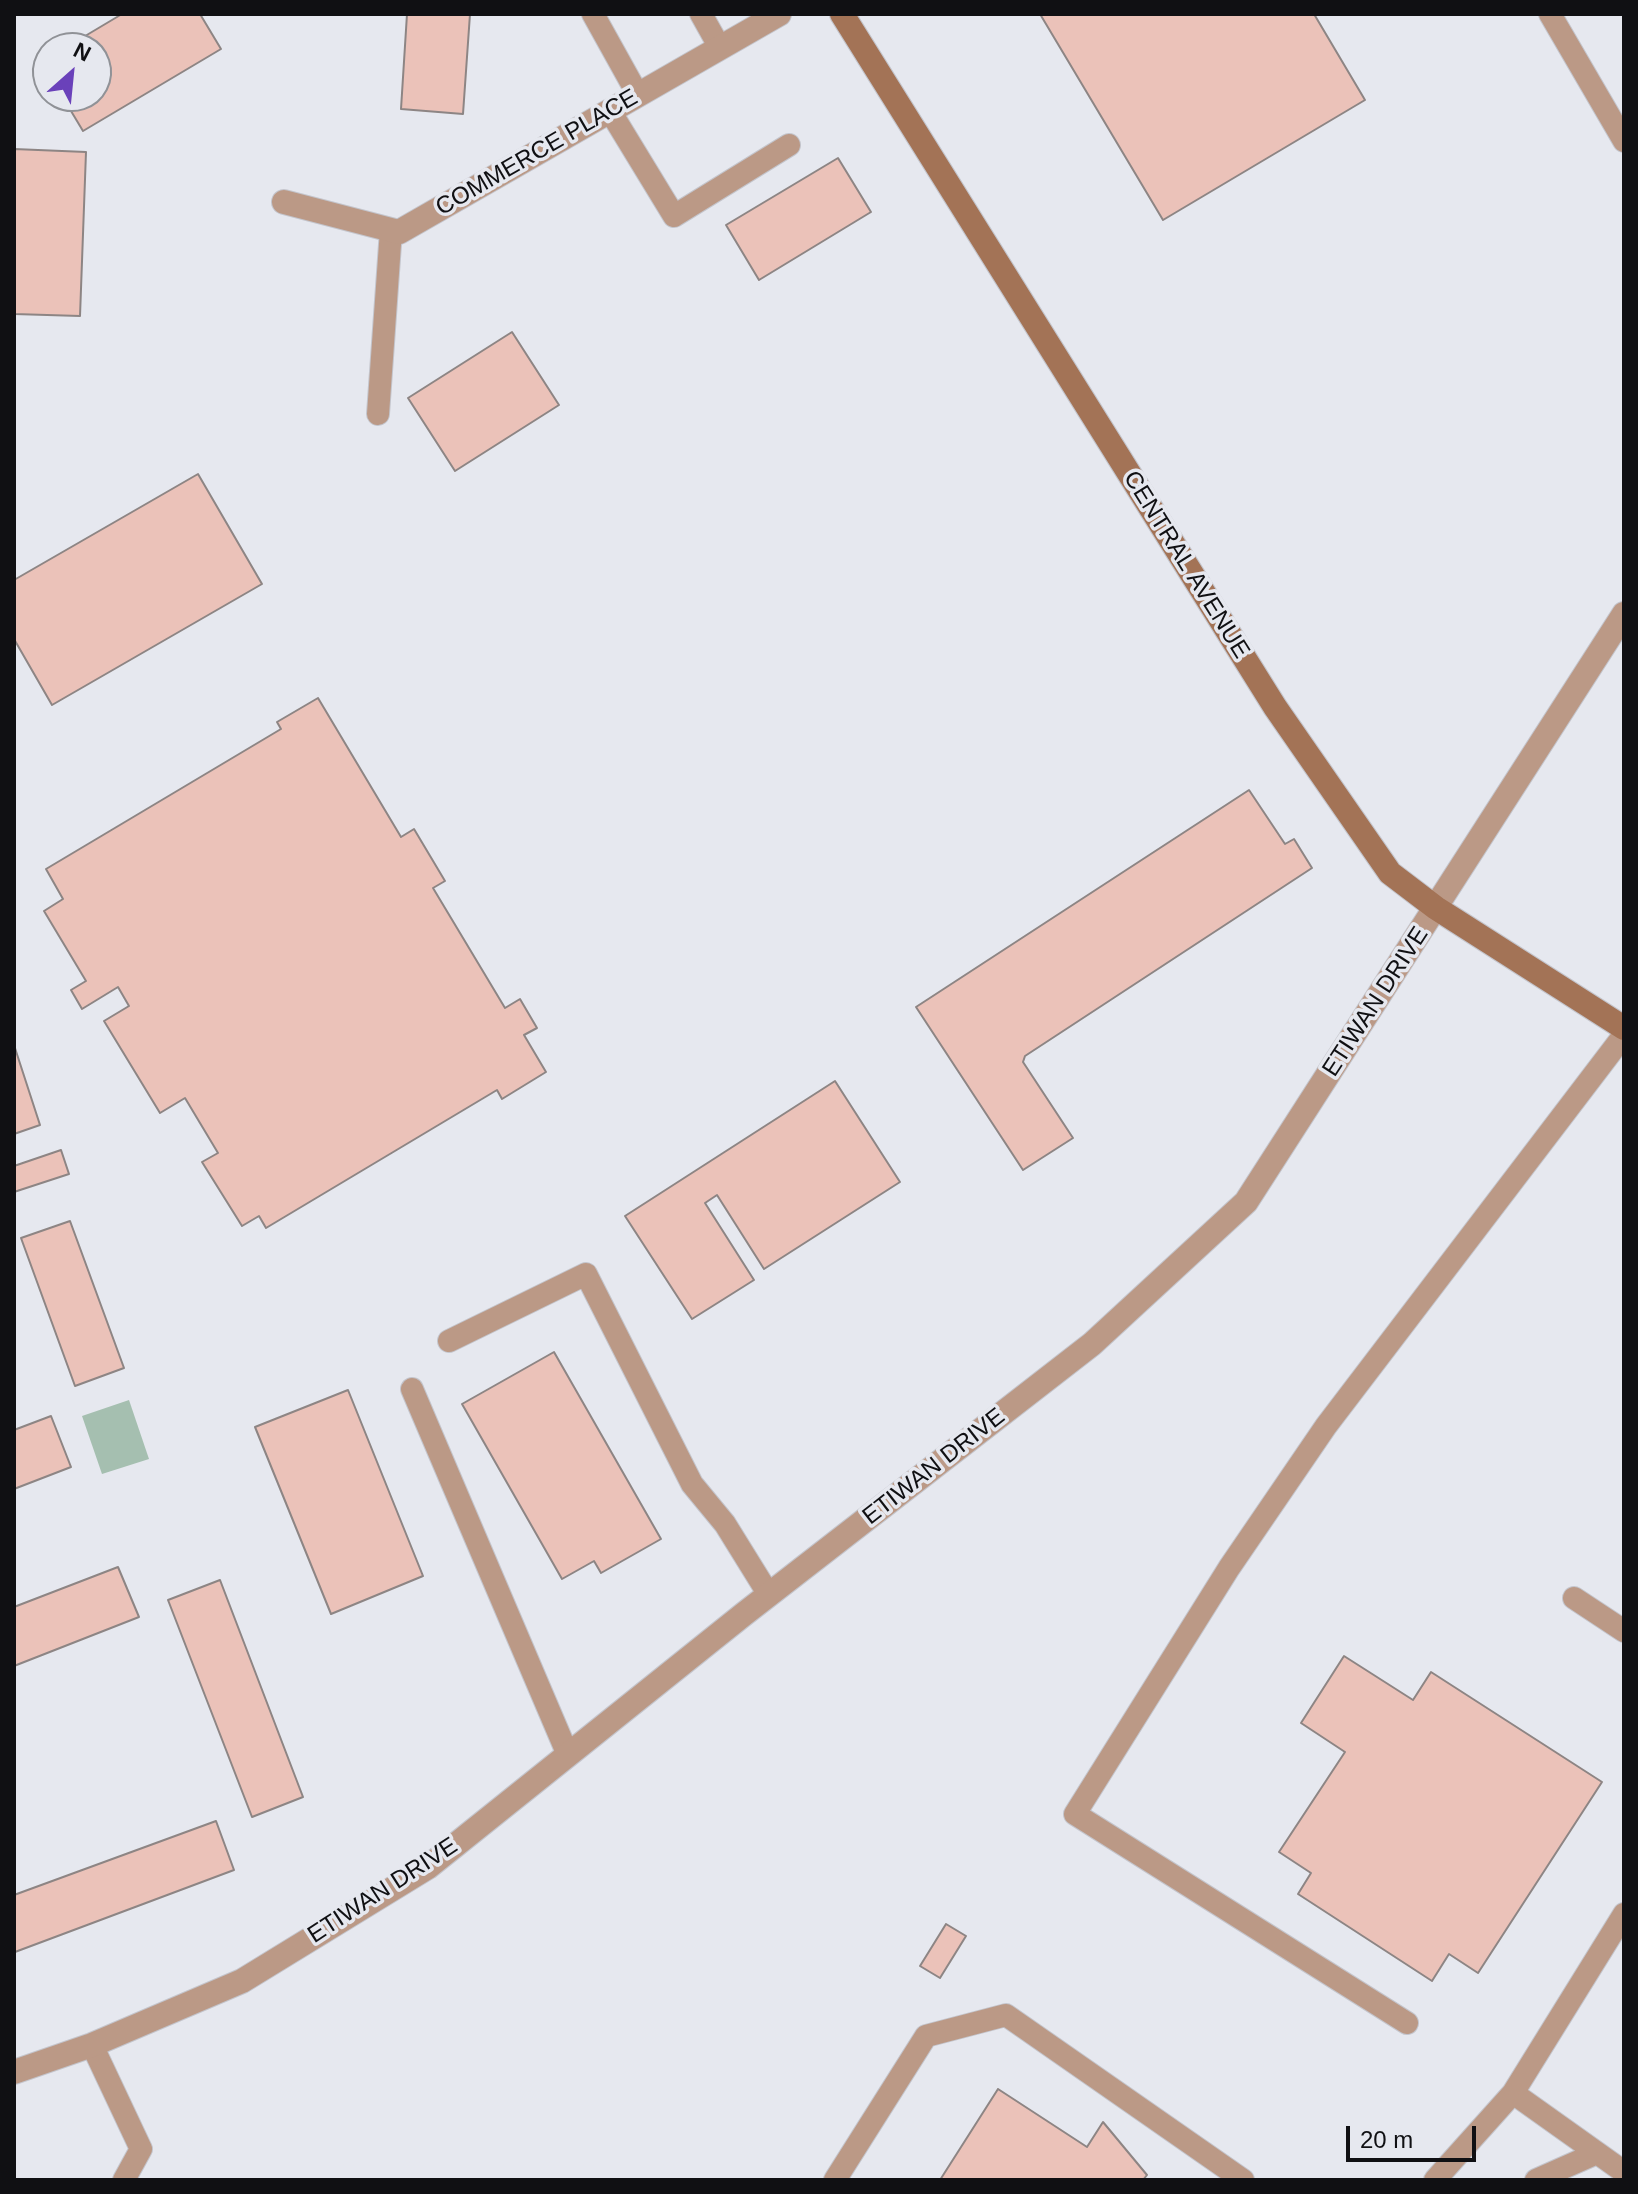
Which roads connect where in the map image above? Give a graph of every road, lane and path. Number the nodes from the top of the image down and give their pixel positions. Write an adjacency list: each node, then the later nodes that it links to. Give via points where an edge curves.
1 (593, 14): 7 (lane)
2 (701, 14): 6 (lane)
3 (779, 14): 6 (street, COMMERCE PLACE)
4 (842, 14): 15 (street, CENTRAL AVENUE, via 1275,707 1390,873)
5 (1550, 14): 9 (lane)
6 (720, 48): 7 (street, COMMERCE PLACE)
7 (638, 95): 8 (street, COMMERCE PLACE)
8 (610, 111): 10 (lane, via 674,216); 12 (street, COMMERCE PLACE, via 399,232)
9 (1624, 141)
10 (789, 145)
11 (284, 202): 12 (street)
12 (391, 230): 13 (lane)
13 (378, 414)
14 (1624, 614): 15 (street, ETIWAN DRIVE)
15 (1436, 908): 16 (street, CENTRAL AVENUE); 20 (street, ETIWAN DRIVE, via 1246,1202 1092,1344)
16 (1624, 1028)
17 (1624, 1035): 25 (lane, via 1326,1426 1229,1568 1075,1814)
18 (449, 1341): 20 (lane, via 586,1274 692,1484 725,1524)
19 (412, 1389): 23 (lane)
20 (769, 1595): 23 (street, ETIWAN DRIVE)
21 (1574, 1598): 22 (lane)
22 (1624, 1631)
23 (568, 1755): 26 (street, ETIWAN DRIVE, via 428,1867 242,1981)
24 (1624, 1914): 28 (lane)
25 (1407, 2023)
26 (92, 2045): 27 (street, ETIWAN DRIVE); 31 (lane, via 141,2149)
27 (14, 2072)
28 (1513, 2093): 29 (lane); 34 (lane)
29 (1597, 2153): 30 (lane); 35 (lane)
30 (1624, 2172)
31 (124, 2180)
32 (835, 2180): 33 (lane, via 926,2036 1006,2015)
33 (1243, 2180)
34 (1435, 2180)
35 (1536, 2180)

